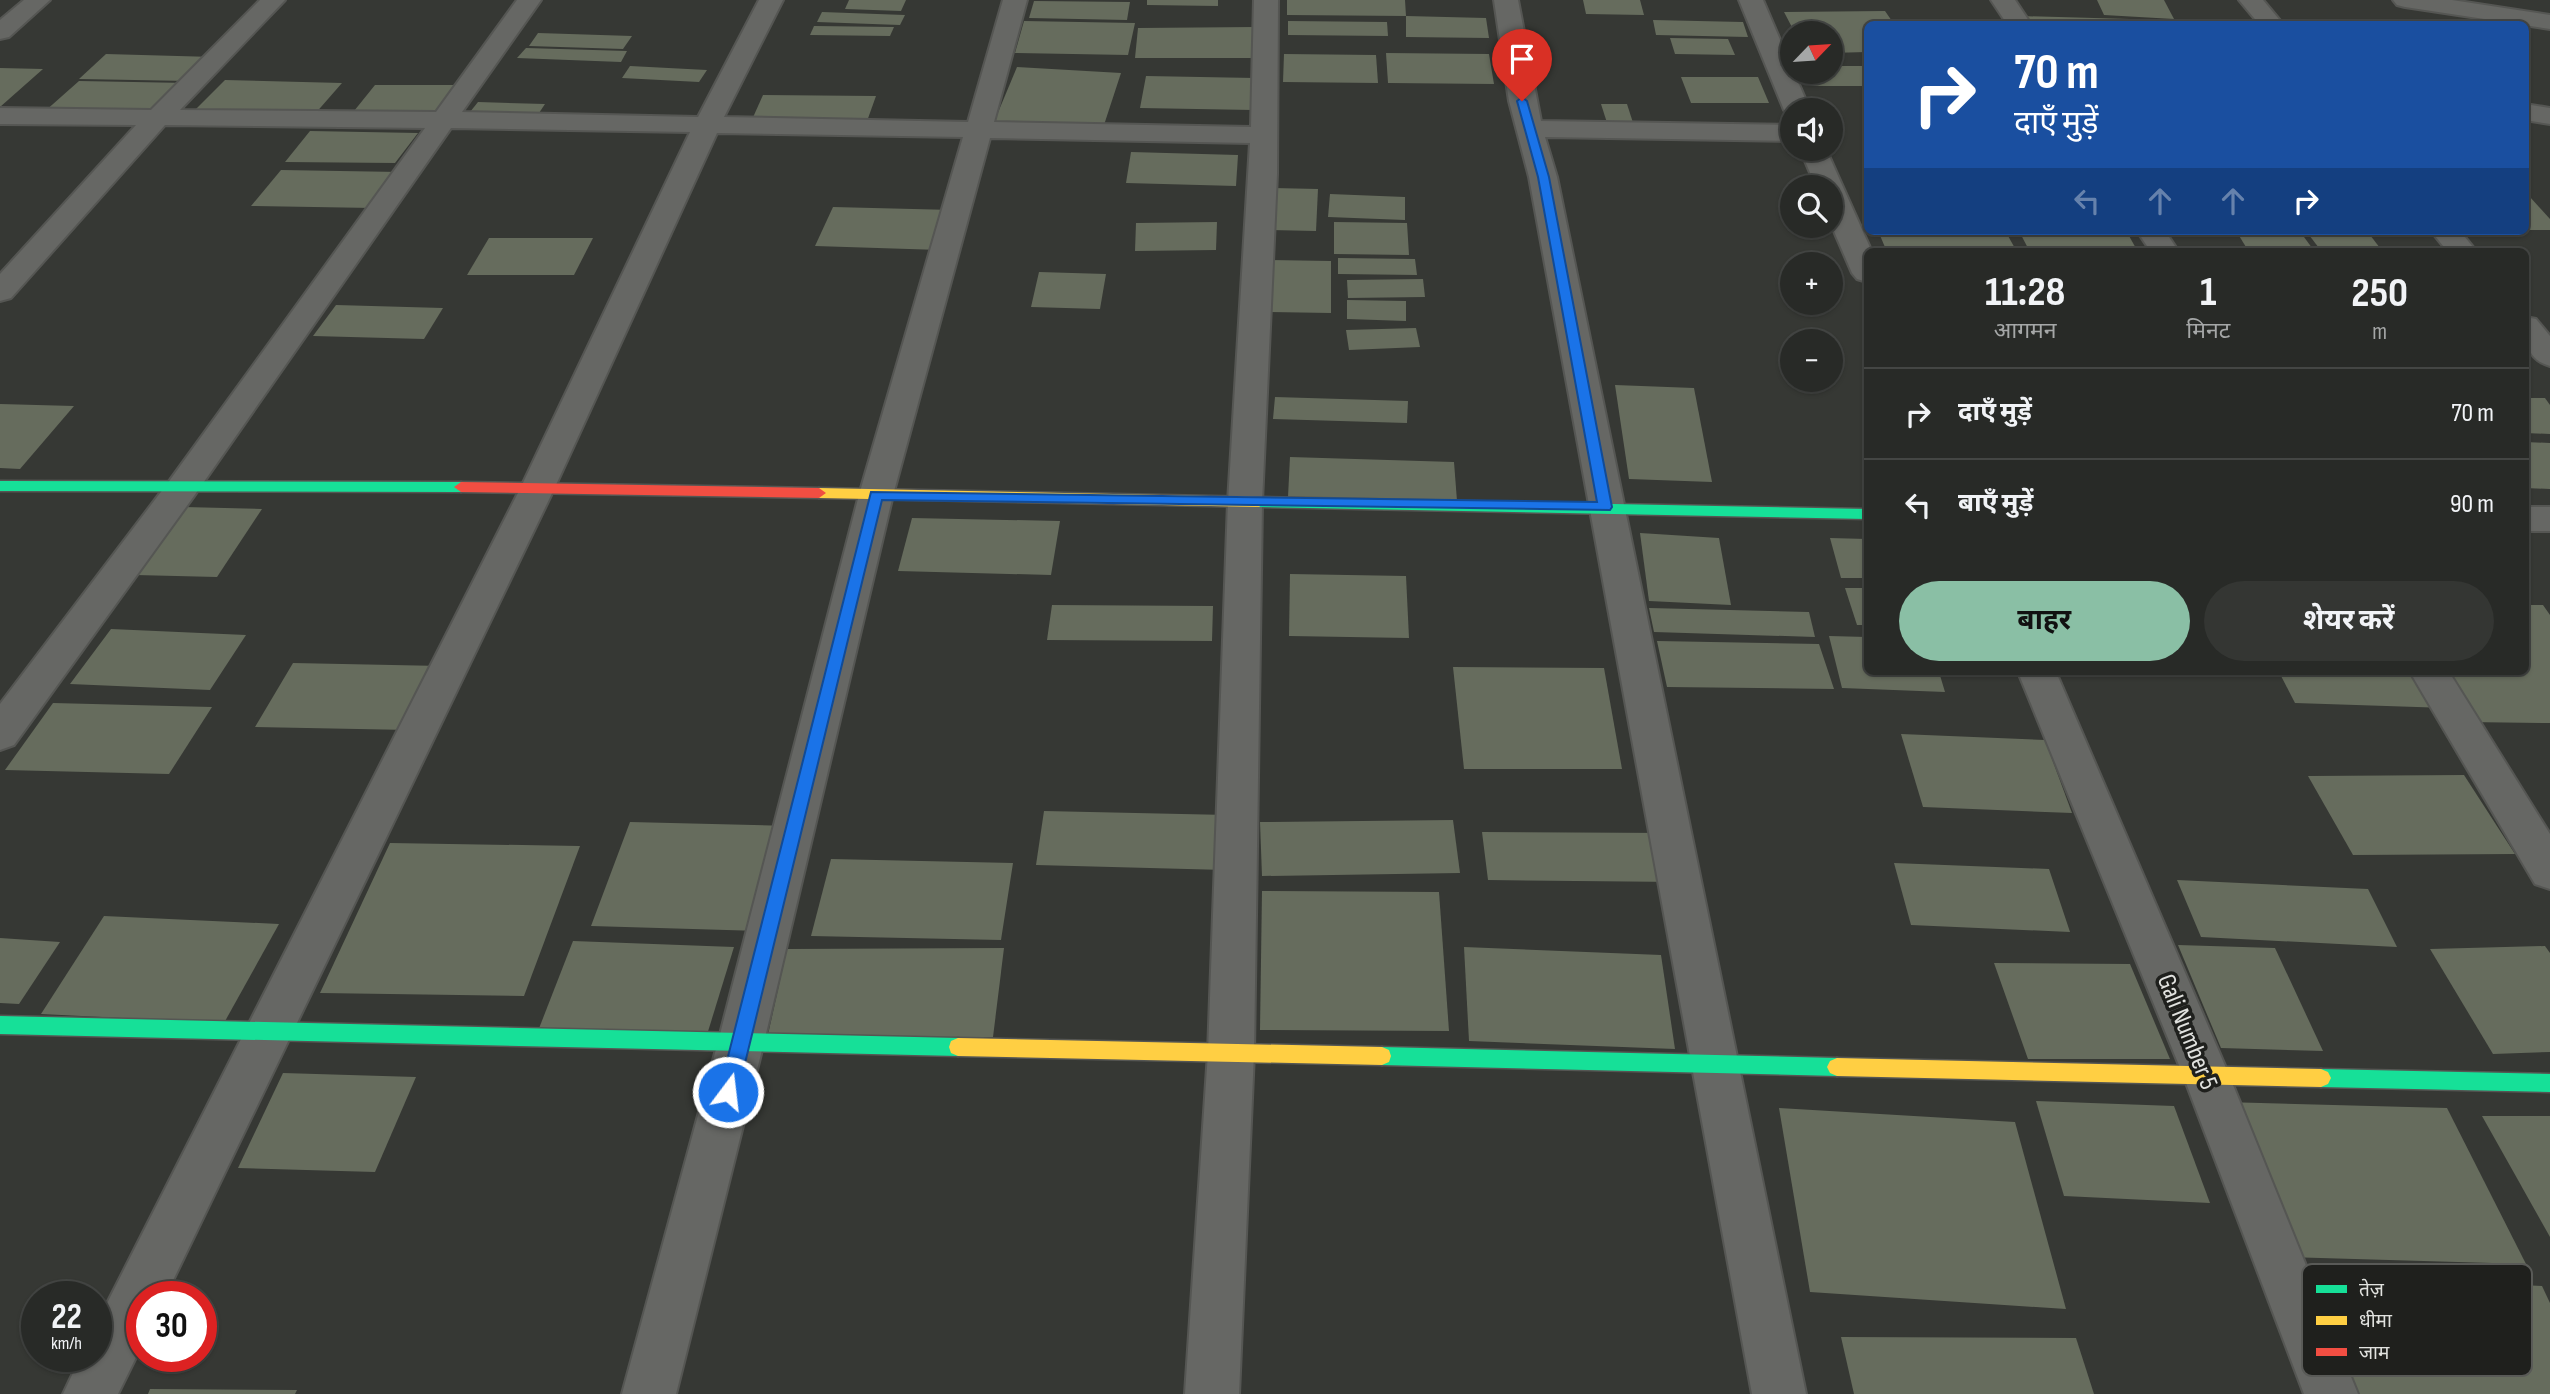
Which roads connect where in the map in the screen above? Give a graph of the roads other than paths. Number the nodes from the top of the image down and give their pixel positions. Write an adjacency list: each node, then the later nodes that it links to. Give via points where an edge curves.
1 (38, 0): 18 (street)
2 (273, 0): 23 (street)
3 (529, 0): 24 (street)
4 (771, 0): 25 (street)
5 (1016, 0): 26 (street)
6 (1266, 0): 29 (street)
7 (1506, 0): 27 (street, via 1522,101)
8 (1751, 0): 19 (street)
9 (2003, 0): 14 (street)
10 (2251, 0): 15 (street)
11 (2405, 0): 12 (street)
12 (2410, 1): 13 (street); 16 (street)
13 (2500, 7): 17 (street)
14 (2017, 21)
15 (2268, 21)
16 (2427, 21)
17 (2550, 22)
18 (0, 32)
19 (1792, 98)
20 (2529, 113): 22 (street)
21 (0, 116): 23 (street)
22 (2550, 116)
23 (158, 117): 24 (street); 32 (street)
24 (445, 120): 25 (street); 37 (street)
25 (707, 125): 26 (street); 36 (street)
26 (981, 129): 29 (street); 38 (street)
27 (1531, 129): 28 (street); 40 (street, via 1544,177)
28 (1780, 133)
29 (1264, 135): 39 (street)
30 (1843, 218): 31 (street)
31 (1864, 266)
32 (0, 292)
33 (2529, 331): 34 (street)
34 (2550, 356)
35 (0, 486): 37 (street)
36 (538, 487): 37 (street); 38 (street); 49 (street)
37 (182, 488): 46 (street)
38 (876, 495): 39 (street); 50 (street)
39 (1245, 502): 40 (street); 51 (street)
40 (1605, 507): 41 (street); 52 (street)
41 (1864, 514)
42 (2529, 519): 43 (street)
43 (2550, 519)
44 (2038, 675): 53 (street, Gali Number 5)
45 (2431, 675): 47 (street)
46 (0, 734)
47 (2550, 871)
48 (0, 1025): 49 (street)
49 (267, 1031): 50 (street); 57 (street)
50 (741, 1042): 51 (street); 58 (street)
51 (1231, 1053): 52 (street); 59 (street)
52 (1716, 1065): 53 (street); 60 (street)
53 (2206, 1075): 54 (street); 55 (street, Gali Number 5)
54 (2550, 1083)
55 (2302, 1320)
56 (2324, 1376): 61 (street, Gali Number 5)
57 (90, 1394)
58 (649, 1394)
59 (1212, 1394)
60 (1779, 1394)
61 (2331, 1394)

